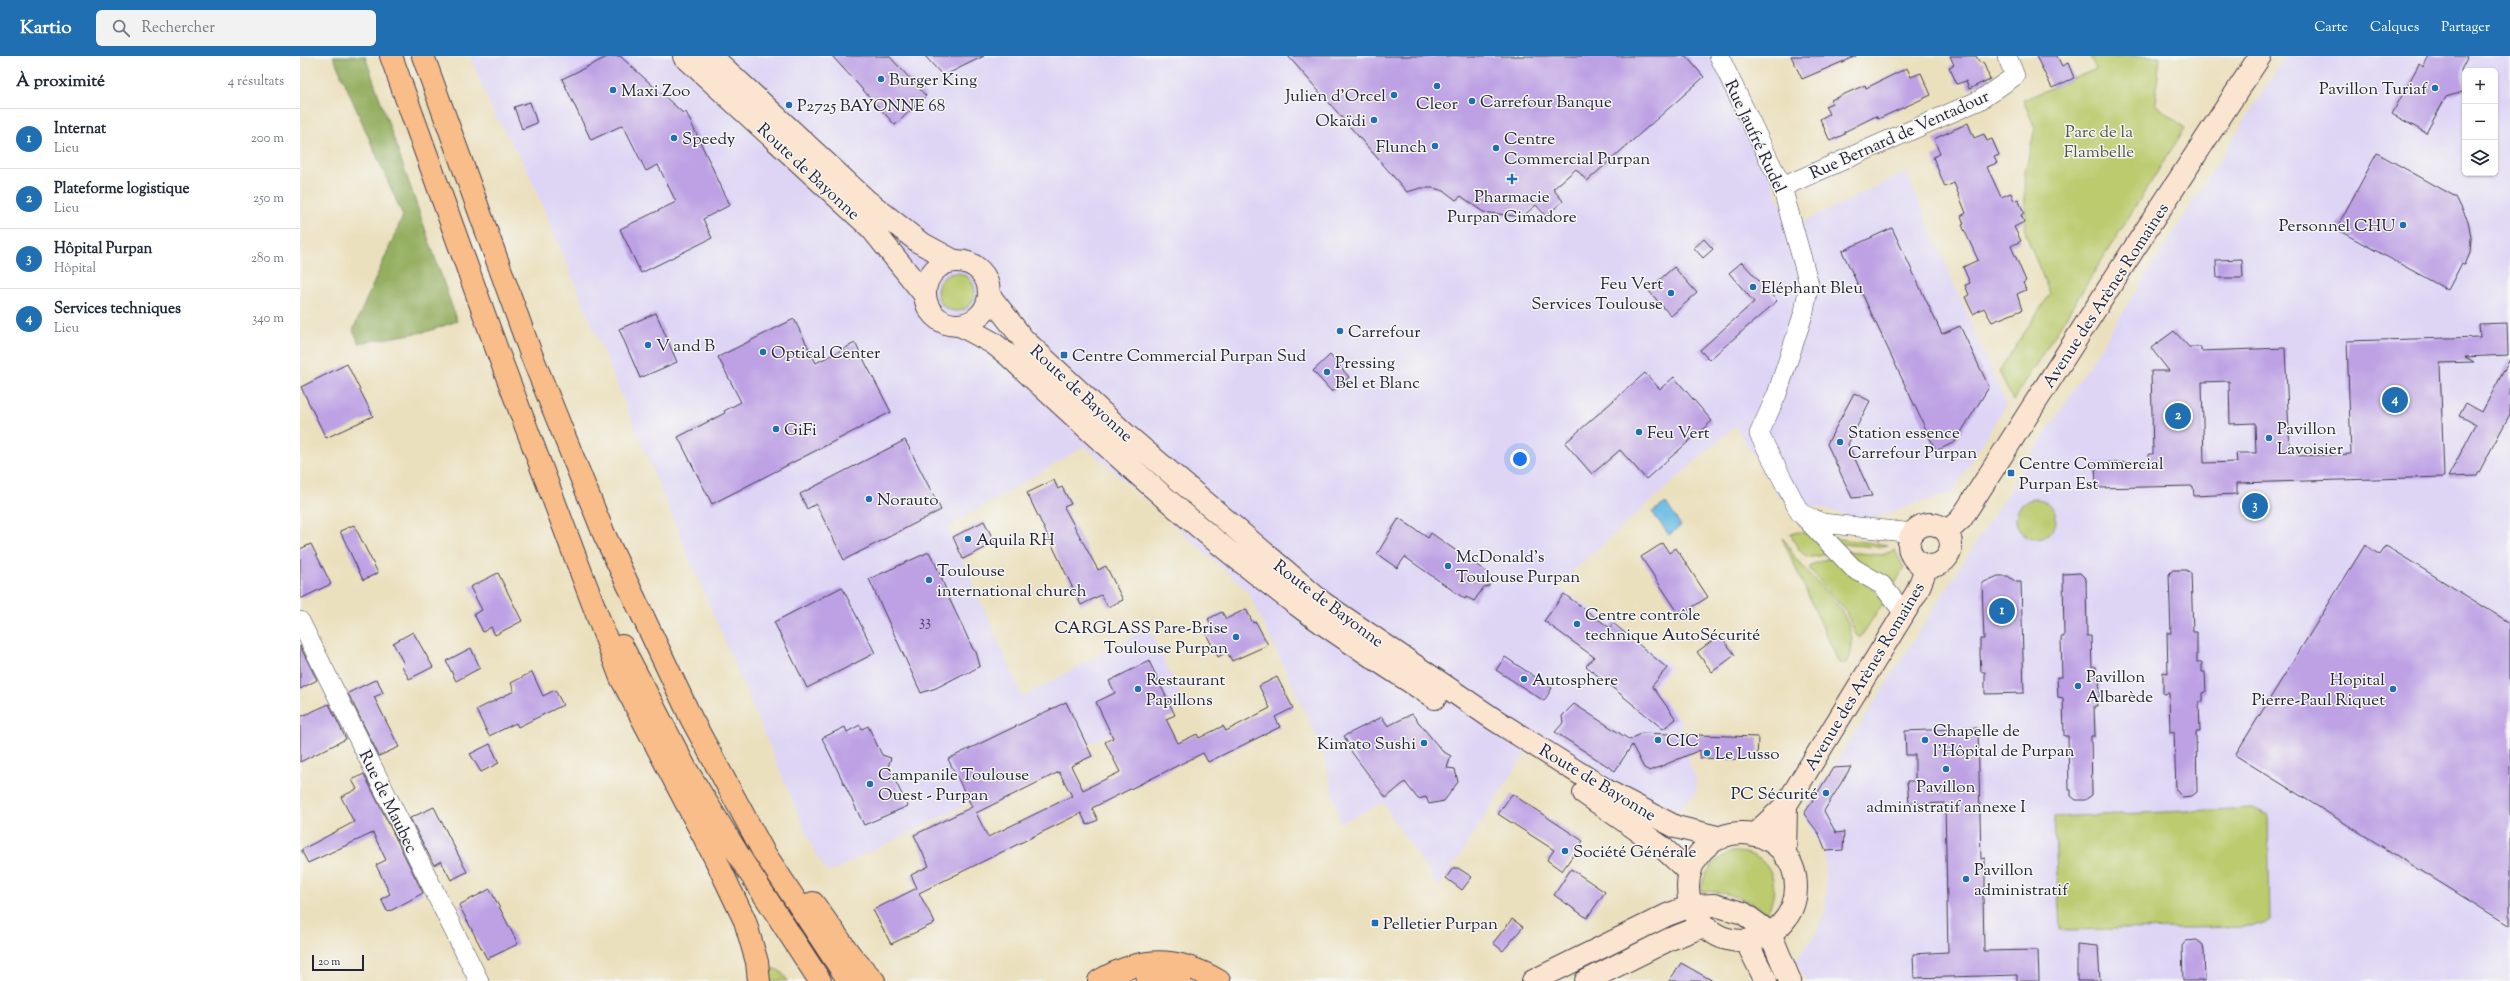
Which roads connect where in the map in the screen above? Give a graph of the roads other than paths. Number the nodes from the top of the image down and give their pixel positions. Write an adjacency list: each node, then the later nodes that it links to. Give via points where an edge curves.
1 (391, 56): 16 (highway, via 497,350)
2 (423, 56): 23 (highway, via 531,354 604,534 691,718)
3 (684, 56): 10 (street, Route de Bayonne, via 872,228)
4 (711, 56): 9 (street, Route de Bayonne, via 867,201 919,242)
5 (1719, 56): 8 (street, Rue Jaufré Rudel)
6 (2007, 56): 8 (street, Rue Bernard de Ventadour, via 2016,76 1980,100)
7 (2260, 56): 14 (street, Avenue des Arènes Romaines, via 1962,520)
8 (1782, 187): 13 (street, Rue Jaufré Rudel, via 1809,284 1804,312 1777,394 1759,434)
9 (954, 261): 10 (street, via 944,263 933,272 926,285); 11 (street, Route de Bayonne, via 967,262 978,268 985,278)
10 (925, 295): 12 (street, Route de Bayonne, via 928,307 936,317 947,323)
11 (989, 295): 12 (street, via 980,315); 22 (street, Route de Bayonne, via 1023,339 1123,432 1323,603 1485,713 1609,792 1676,827)
12 (960, 325): 25 (street, Route de Bayonne, via 993,343 1008,355 1194,523 1304,610 1385,666 1602,805 1662,847)
13 (1800, 513): 15 (street, via 1822,523); 18 (street, via 1853,568 1882,585)
14 (1947, 532): 15 (street, via 1934,524 1918,527); 17 (street, via 1952,544 1949,556 1940,564)
15 (1913, 533): 17 (street, via 1909,541 1910,551 1914,559)
16 (576, 558): 31 (highway, via 621,678 745,921 757,962); 32 (highway, via 686,769)
17 (1927, 566): 18 (street, Avenue des Arènes Romaines, via 1917,592)
18 (1904, 613): 20 (street, Avenue des Arènes Romaines)
19 (300, 620): 30 (street, Rue de Maubec)
20 (1786, 805): 21 (street, Avenue des Arènes Romaines); 24 (street)
21 (1754, 835): 22 (street, via 1737,834); 24 (street, via 1771,843)
22 (1721, 838): 25 (street, via 1707,846 1695,860)
23 (763, 851): 33 (highway); 34 (highway, via 794,876 851,956)
24 (1785, 856): 28 (street, via 1792,869 1794,899 1783,922)
25 (1690, 873): 26 (street, via 1688,888)
26 (1691, 906): 27 (street); 28 (street, via 1714,904 1726,907 1742,913); 39 (street, via 1667,915)
27 (1704, 926): 29 (street, via 1724,938); 40 (street, via 1670,939)
28 (1770, 933): 29 (street); 42 (street)
29 (1746, 941): 41 (street)
30 (479, 981)
31 (759, 981)
32 (820, 981)
33 (849, 981)
34 (874, 981)
35 (1099, 981): 38 (highway, via 1132,966 1155,961 1172,962)
36 (1147, 981): 37 (highway, via 1162,978)
37 (1180, 981)
38 (1219, 981)
39 (1533, 981)
40 (1586, 981)
41 (1766, 981)
42 (1790, 981)

